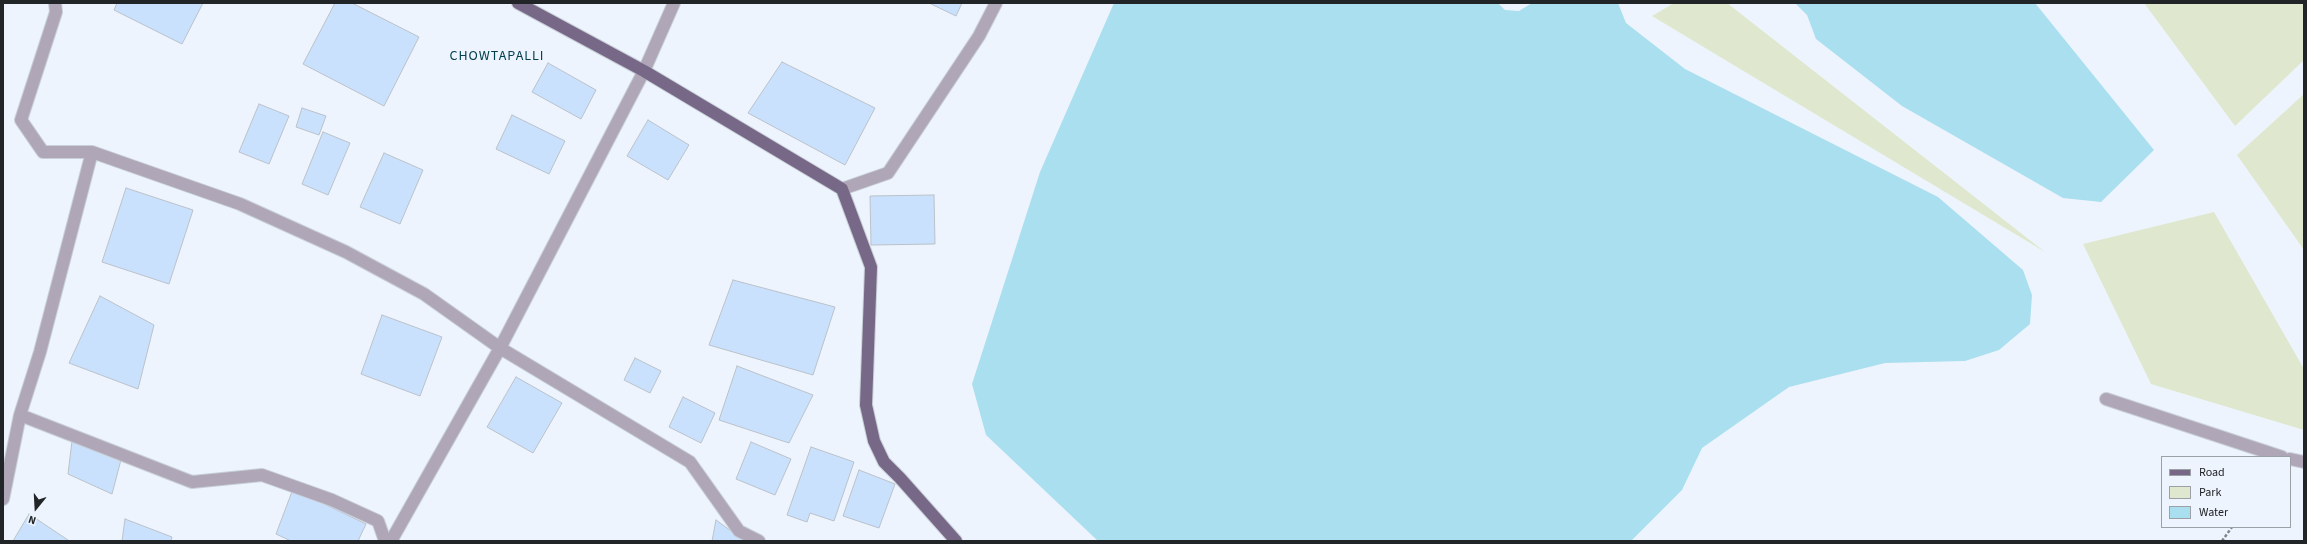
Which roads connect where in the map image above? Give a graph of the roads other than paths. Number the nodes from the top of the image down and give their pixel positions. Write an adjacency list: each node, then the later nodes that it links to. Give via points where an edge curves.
1 (55, 3): 6 (street, via 56,12 21,120 43,152)
2 (518, 3): 5 (main road)
3 (674, 3): 5 (street)
4 (996, 3): 7 (street, via 979,36 888,173)
5 (644, 71): 7 (main road); 8 (street)
6 (92, 152): 8 (street, via 240,204 346,252 424,294); 10 (street, via 40,352)
7 (842, 189): 18 (main road, via 871,267 866,405 874,440 884,462)
8 (500, 348): 16 (street); 17 (street, via 690,462 739,531)
9 (2106, 398): 11 (street)
10 (20, 415): 14 (street); 15 (street, via 192,482 262,475 332,500 378,521)
11 (2279, 456)
12 (2291, 459): 13 (street)
13 (2304, 462)
14 (3, 499)
15 (385, 541)
16 (391, 541)
17 (759, 541)
18 (956, 541)

